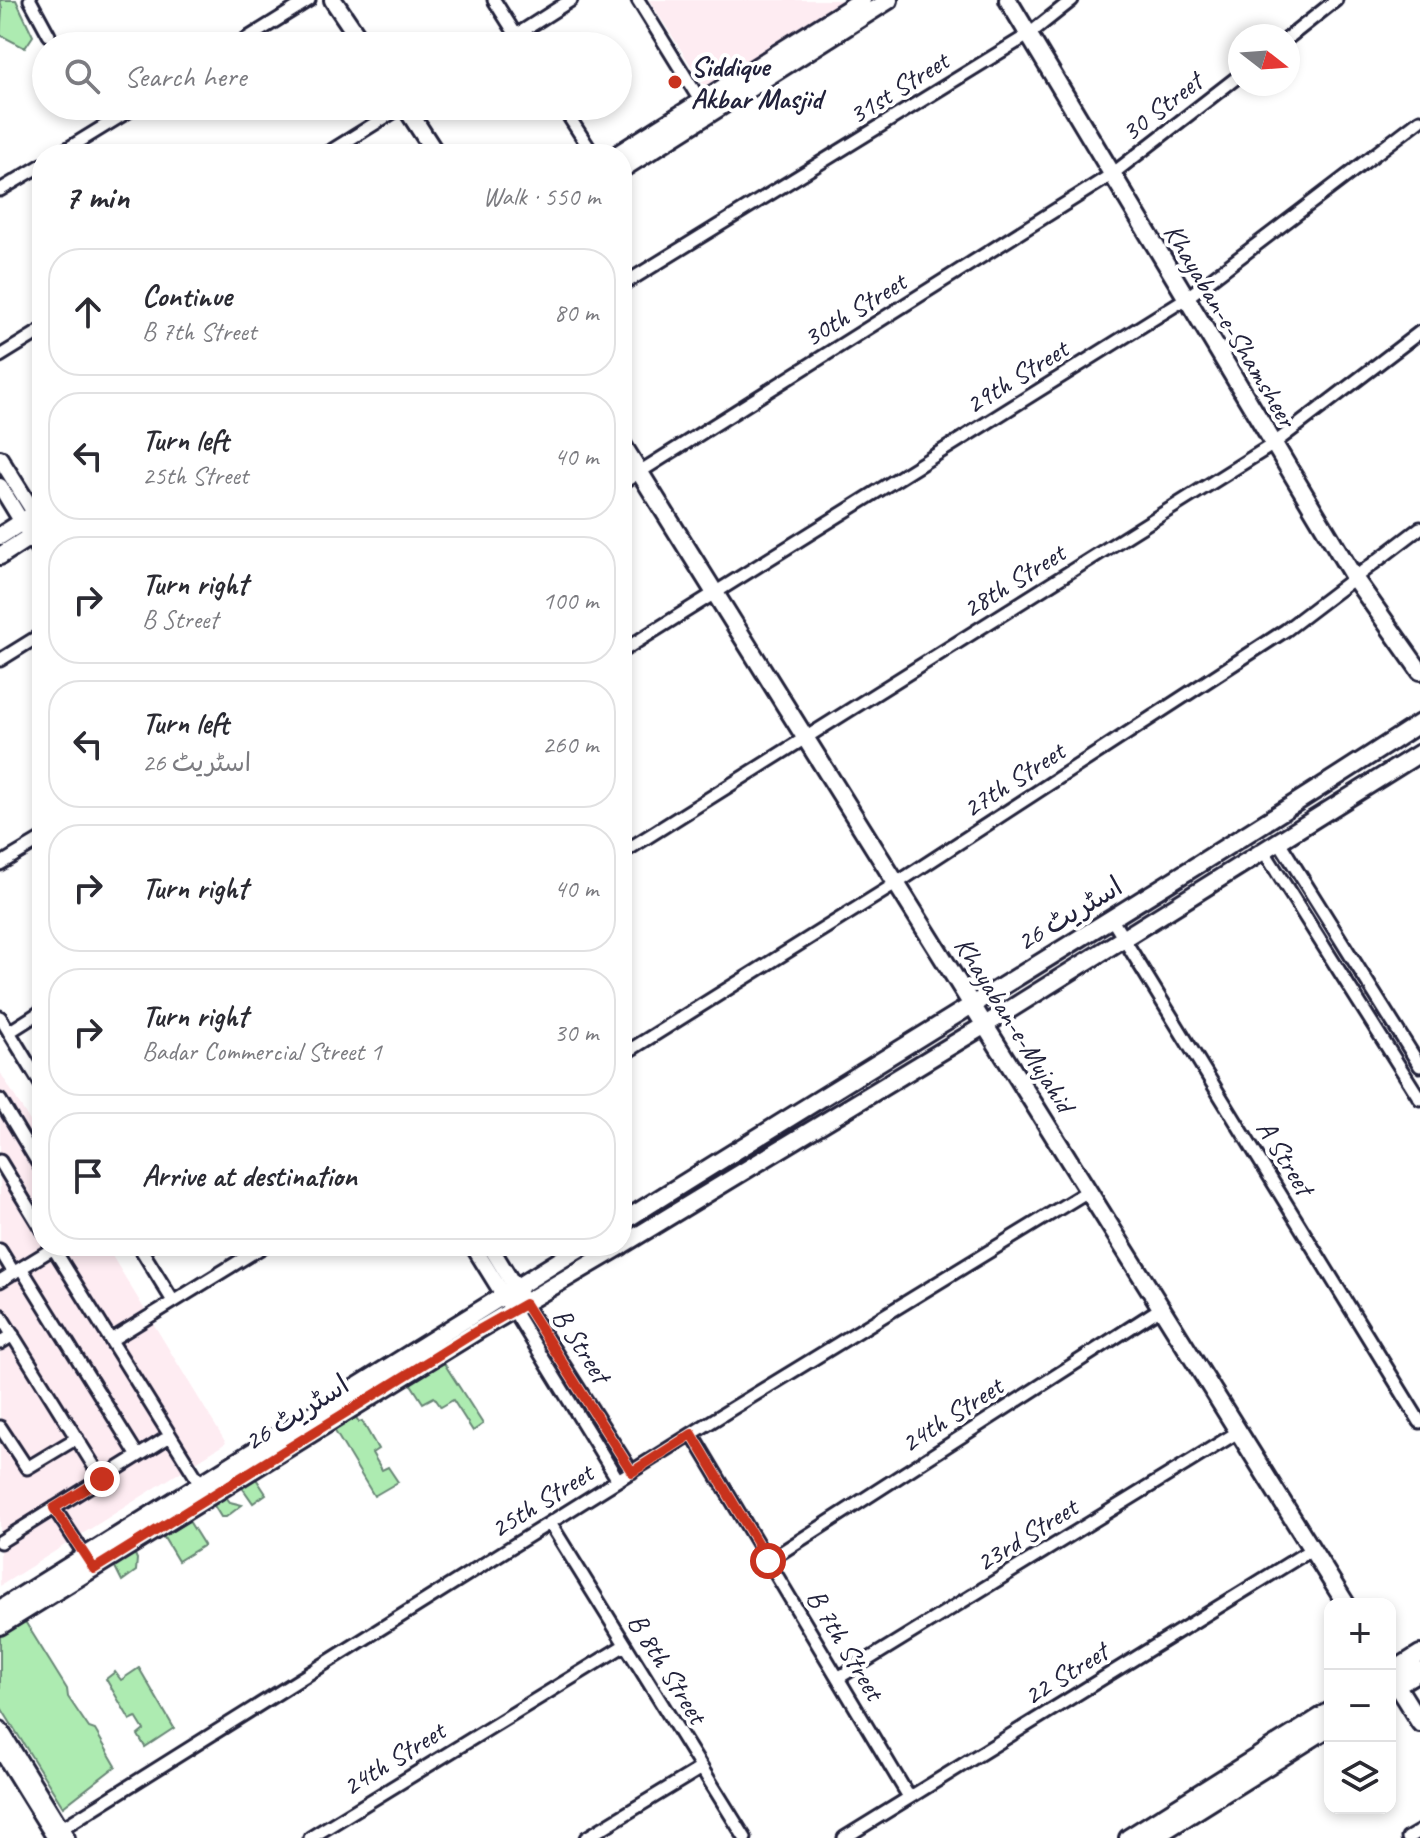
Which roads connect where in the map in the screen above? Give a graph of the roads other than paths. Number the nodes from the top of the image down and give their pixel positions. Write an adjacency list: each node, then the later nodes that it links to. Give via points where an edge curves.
1 (30, 0): 13 (street)
2 (309, 0): 14 (street)
3 (333, 0): 15 (main road)
4 (494, 0): 16 (street)
5 (571, 0): 17 (street)
6 (638, 0): 20 (street)
7 (862, 0): 20 (main road)
8 (889, 0): 31 (main road)
9 (1008, 0): 18 (main road, Khayaban-e-Shamsheer)
10 (1072, 0): 18 (street, 31st Street)
11 (1336, 0): 12 (street)
12 (1300, 28)
13 (47, 32)
14 (258, 32)
15 (355, 32)
16 (514, 32)
17 (521, 32)
18 (1028, 35): 33 (main road, Khayaban-e-Shamsheer); 35 (street, 31st Street)
19 (1228, 84): 33 (street, 30 Street)
20 (701, 102): 30 (main road)
21 (114, 120): 26 (street)
22 (381, 120): 27 (street)
23 (413, 120): 28 (main road)
24 (571, 120): 29 (street)
25 (1420, 120): 36 (street, 29th Street)
26 (75, 144)
27 (342, 144)
28 (429, 144)
29 (587, 144)
30 (632, 145)
31 (632, 163)
32 (32, 171): 34 (street)
33 (1111, 175): 36 (main road, Khayaban-e-Shamsheer); 43 (street, 30th Street)
34 (0, 190)
35 (632, 279)
36 (1185, 299): 40 (main road, Khayaban-e-Shamsheer); 54 (street, 29th Street)
37 (1420, 332): 40 (street, 28th Street)
38 (32, 336): 39 (street)
39 (0, 356)
40 (1272, 445): 53 (main road, Khayaban-e-Shamsheer); 60 (street, 28th Street)
41 (0, 458): 46 (street)
42 (632, 460): 43 (main road, Khayaban-e-Mujahid)
43 (640, 472): 44 (street, 30th Street); 54 (main road, Khayaban-e-Mujahid)
44 (632, 477)
45 (0, 486): 47 (street)
46 (32, 515)
47 (32, 518)
48 (32, 524): 51 (main road)
49 (32, 526): 52 (main road)
50 (1420, 528): 53 (street, 27th Street)
51 (0, 536)
52 (0, 556)
53 (1355, 579): 58 (main road, Khayaban-e-Shamsheer); 67 (street, 27th Street, via 1286,630)
54 (716, 593): 56 (street, 29th Street); 60 (main road, Khayaban-e-Mujahid)
55 (32, 640): 57 (street)
56 (632, 645)
57 (0, 660)
58 (1420, 671)
59 (1420, 723): 68 (main road, اسٹریٹ 26)
60 (807, 739): 64 (street, 28th Street); 67 (main road, Khayaban-e-Mujahid)
61 (1420, 753): 62 (main road, اسٹریٹ 26)
62 (1278, 840): 65 (main road, اسٹریٹ 26); 76 (street)
63 (32, 845): 66 (street)
64 (632, 847)
65 (1263, 850): 69 (main road, اسٹریٹ 26); 78 (street)
66 (0, 864)
67 (897, 883): 70 (main road, Khayaban-e-Mujahid); 75 (street, 27th Street)
68 (1111, 918): 69 (street, A Street); 70 (main road, اسٹریٹ 26)
69 (1122, 937): 73 (main road, اسٹریٹ 26); 105 (street, A Street)
70 (971, 1003): 73 (main road, Khayaban-e-Mujahid); 84 (main road, اسٹریٹ 26)
71 (0, 1017): 74 (street)
72 (32, 1017): 74 (street)
73 (985, 1025): 82 (main road, Khayaban-e-Mujahid); 85 (main road, اسٹریٹ 26)
74 (9, 1032): 77 (street)
75 (632, 1049)
76 (1420, 1066)
77 (32, 1070)
78 (1420, 1099)
79 (0, 1100): 80 (street)
80 (32, 1153)
81 (0, 1161): 83 (street)
82 (1088, 1191): 100 (main road, Khayaban-e-Mujahid); 108 (street, 25th Street)
83 (32, 1214)
84 (632, 1216)
85 (632, 1239)
86 (0, 1250): 95 (street)
87 (40, 1256): 95 (street)
88 (60, 1256): 103 (street)
89 (145, 1256): 98 (street)
90 (247, 1256): 98 (street)
91 (481, 1256): 97 (street, B Street)
92 (494, 1256): 97 (street, B Street)
93 (567, 1256): 97 (main road, اسٹریٹ 26)
94 (605, 1256): 99 (main road, اسٹریٹ 26)
95 (17, 1270): 96 (street); 111 (street)
96 (0, 1281)
97 (510, 1292): 99 (street, B Street); 115 (main road, اسٹریٹ 26)
98 (173, 1301): 103 (street)
99 (520, 1308): 112 (street, B Street); 114 (street, B Street); 121 (main road, اسٹریٹ 26)
100 (1161, 1308): 107 (main road, Khayaban-e-Mujahid); 120 (street, 24th Street)
101 (0, 1315): 102 (street)
102 (13, 1335): 104 (street); 110 (street)
103 (111, 1340): 109 (street)
104 (0, 1343)
105 (1420, 1422)
106 (0, 1427): 110 (street, via 27,1468)
107 (1238, 1432): 119 (main road, Khayaban-e-Mujahid); 129 (street, 23rd Street)
108 (692, 1434): 112 (street, 25th Street); 120 (street, B 7th Street)
109 (170, 1436): 111 (street); 115 (street)
110 (77, 1438): 113 (street)
111 (138, 1456): 113 (street)
112 (632, 1472): 114 (street, 25th Street)
113 (102, 1479): 116 (street)
114 (618, 1480): 117 (street, 25th Street)
115 (201, 1485): 121 (main road, اسٹریٹ 26)
116 (54, 1508): 118 (street); 121 (street)
117 (550, 1523): 125 (street, B 8th Street); 140 (street, 25th Street)
118 (1, 1540)
119 (1312, 1549): 122 (main road, Khayaban-e-Mujahid); 138 (street, 22 Street)
120 (768, 1561): 129 (street, B 7th Street)
121 (89, 1562): 123 (main road, اسٹریٹ 26); 124 (main road, اسٹریٹ 26)
122 (1342, 1598)
123 (0, 1609)
124 (0, 1626)
125 (625, 1645): 137 (street, B 8th Street); 141 (street, 24th Street)
126 (1420, 1654): 128 (main road)
127 (1420, 1671): 130 (main road)
128 (1396, 1676)
129 (838, 1678): 138 (street, B 7th Street)
130 (1396, 1679)
131 (1396, 1686): 133 (main road)
132 (1324, 1715): 145 (main road)
133 (1420, 1723)
134 (0, 1729): 140 (street)
135 (1324, 1731): 146 (main road)
136 (0, 1749): 140 (street)
137 (701, 1768): 142 (street); 143 (street, B 8th Street)
138 (909, 1797): 144 (street, 22 Street)
139 (1420, 1831): 147 (street)
140 (59, 1835)
141 (310, 1838)
142 (586, 1838)
143 (745, 1838)
144 (846, 1838)
145 (1128, 1838)
146 (1153, 1838)
147 (1408, 1838)

